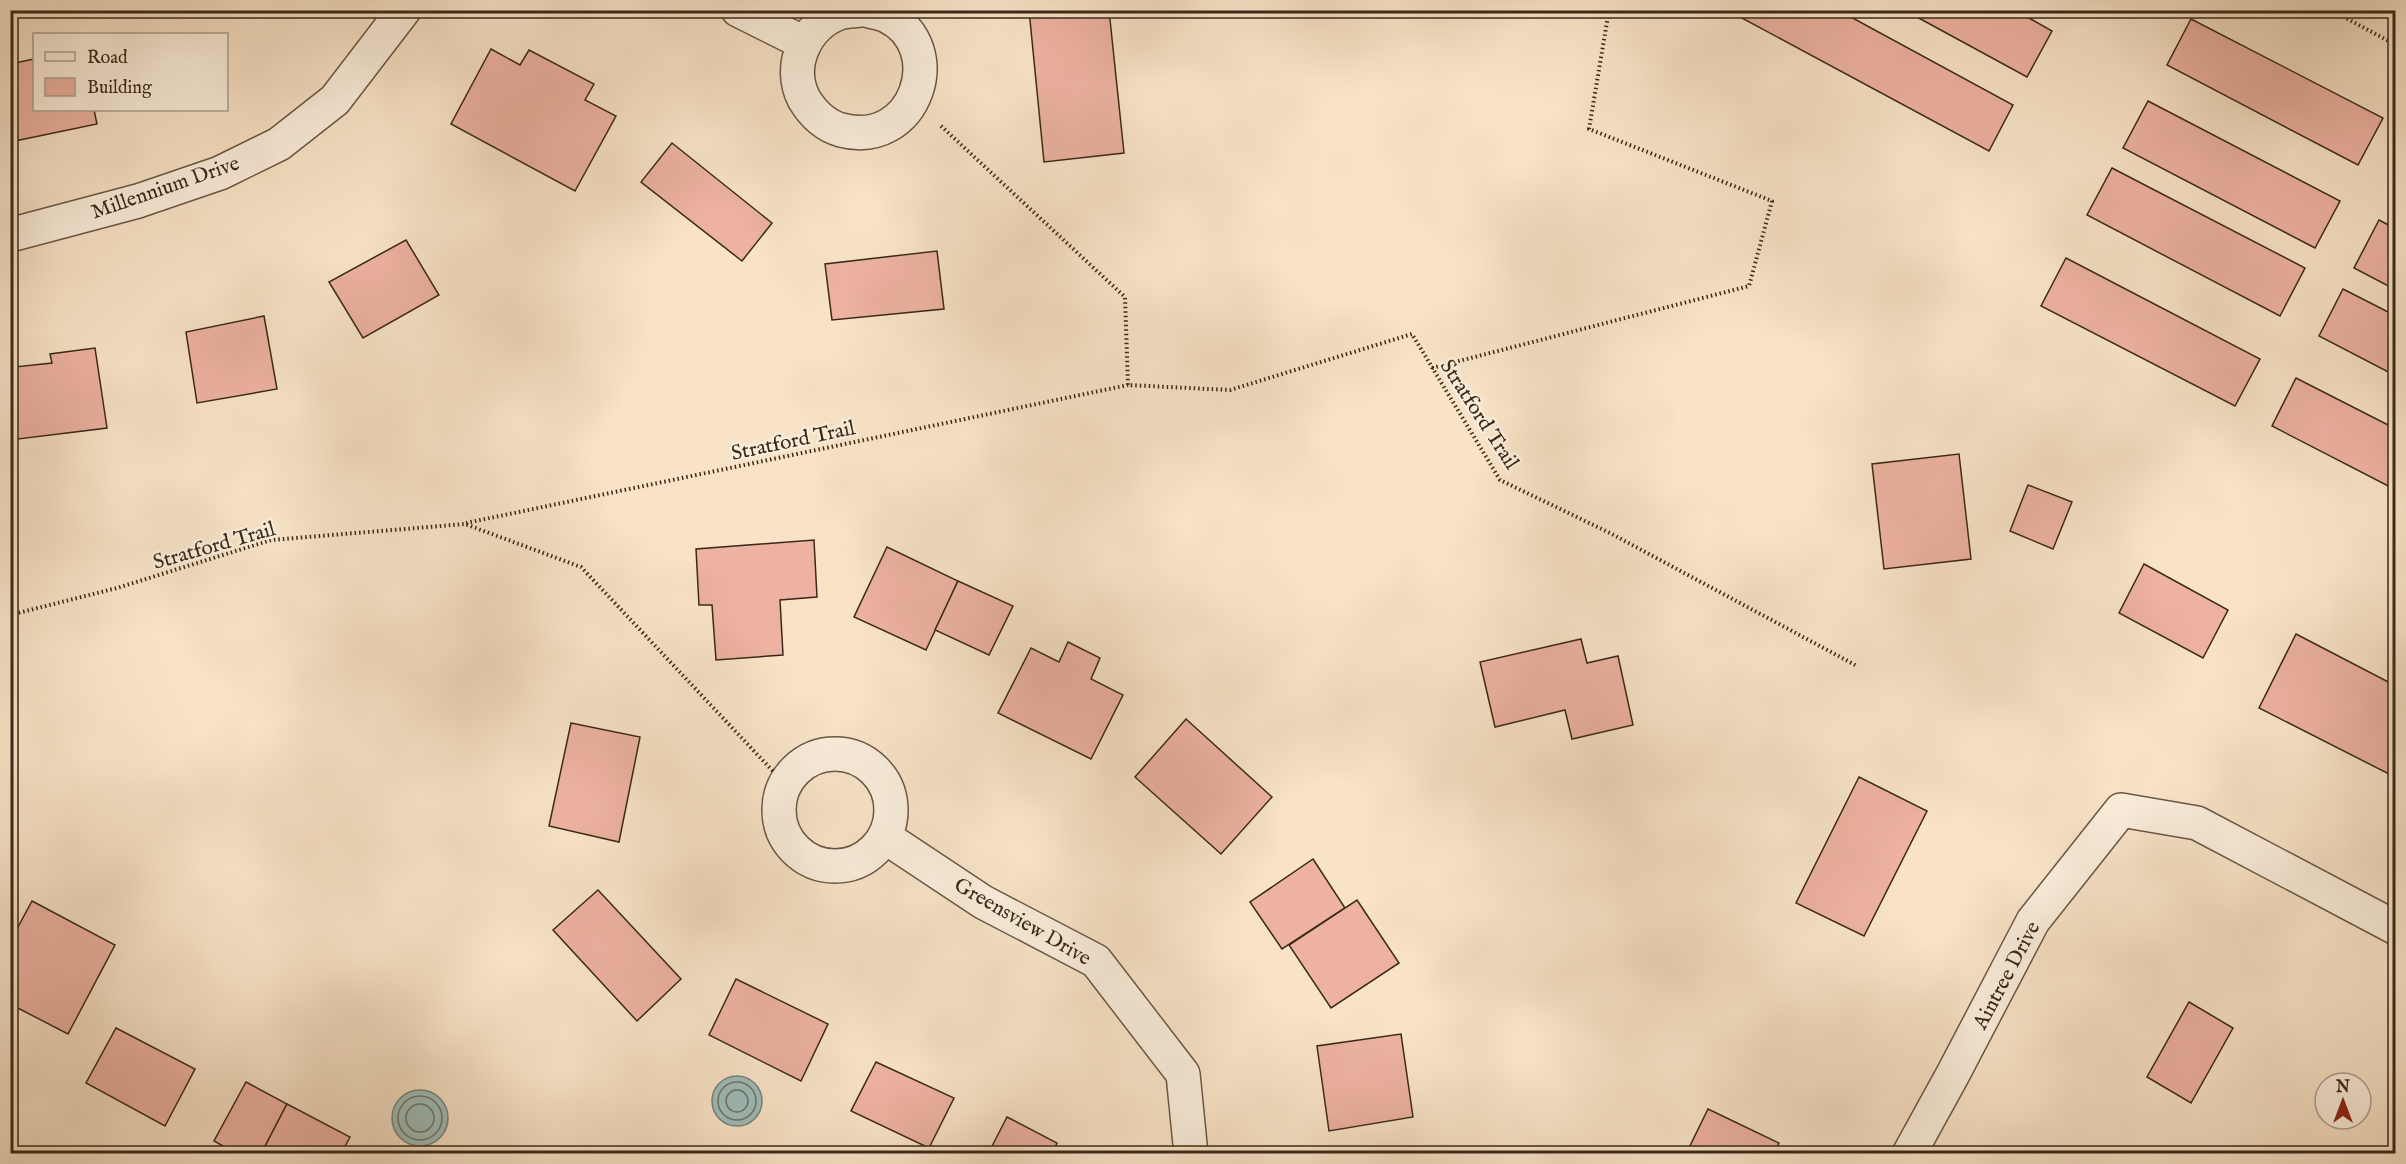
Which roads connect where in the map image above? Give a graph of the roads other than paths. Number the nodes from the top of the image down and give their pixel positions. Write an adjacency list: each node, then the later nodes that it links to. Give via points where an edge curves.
1 (404, 10): 5 (street, Millennium Drive, via 335,100 279,144 210,177)
2 (738, 10): 4 (street)
3 (863, 10): 4 (street, via 840,12 819,24); 4 (street, via 888,17 906,32 918,53 921,77 914,100 899,119 878,131 853,133 830,127 811,111 800,90 797,66)
4 (804, 43)
5 (10, 235)
6 (885, 837): 6 (street, via 876,849 852,864 835,867 804,857 783,832 779,816 785,784 796,769 830,754 865,763 887,789 891,805); 8 (street, Greensview Drive, via 983,902 1096,961 1183,1074)
7 (2396, 928): 9 (street, Aintree Drive, via 2197,823 2121,810 2033,921)
8 (1191, 1154)
9 (1909, 1154)

